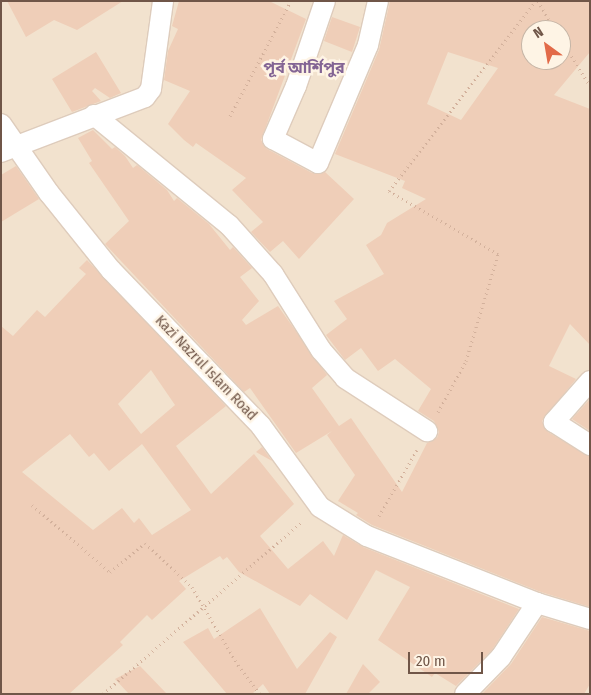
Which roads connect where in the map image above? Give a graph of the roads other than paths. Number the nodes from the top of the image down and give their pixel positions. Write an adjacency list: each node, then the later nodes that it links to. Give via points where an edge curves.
1 (163, 1): 4 (street, via 151,89 145,97)
2 (325, 1): 3 (street, via 296,86 273,139 318,163 368,45)
3 (378, 1)
4 (94, 115): 6 (street); 8 (street, via 229,225 273,274 321,350 345,378)
5 (1, 124): 6 (street, Kazi Nazrul Islam Road)
6 (9, 149): 10 (street, Kazi Nazrul Islam Road, via 111,270 261,426 320,507 367,536)
7 (590, 381): 9 (street, via 554,422)
8 (428, 431)
9 (590, 445)
10 (537, 603): 11 (street, Kazi Nazrul Islam Road); 12 (street, via 501,657)
11 (590, 619)
12 (465, 694)

